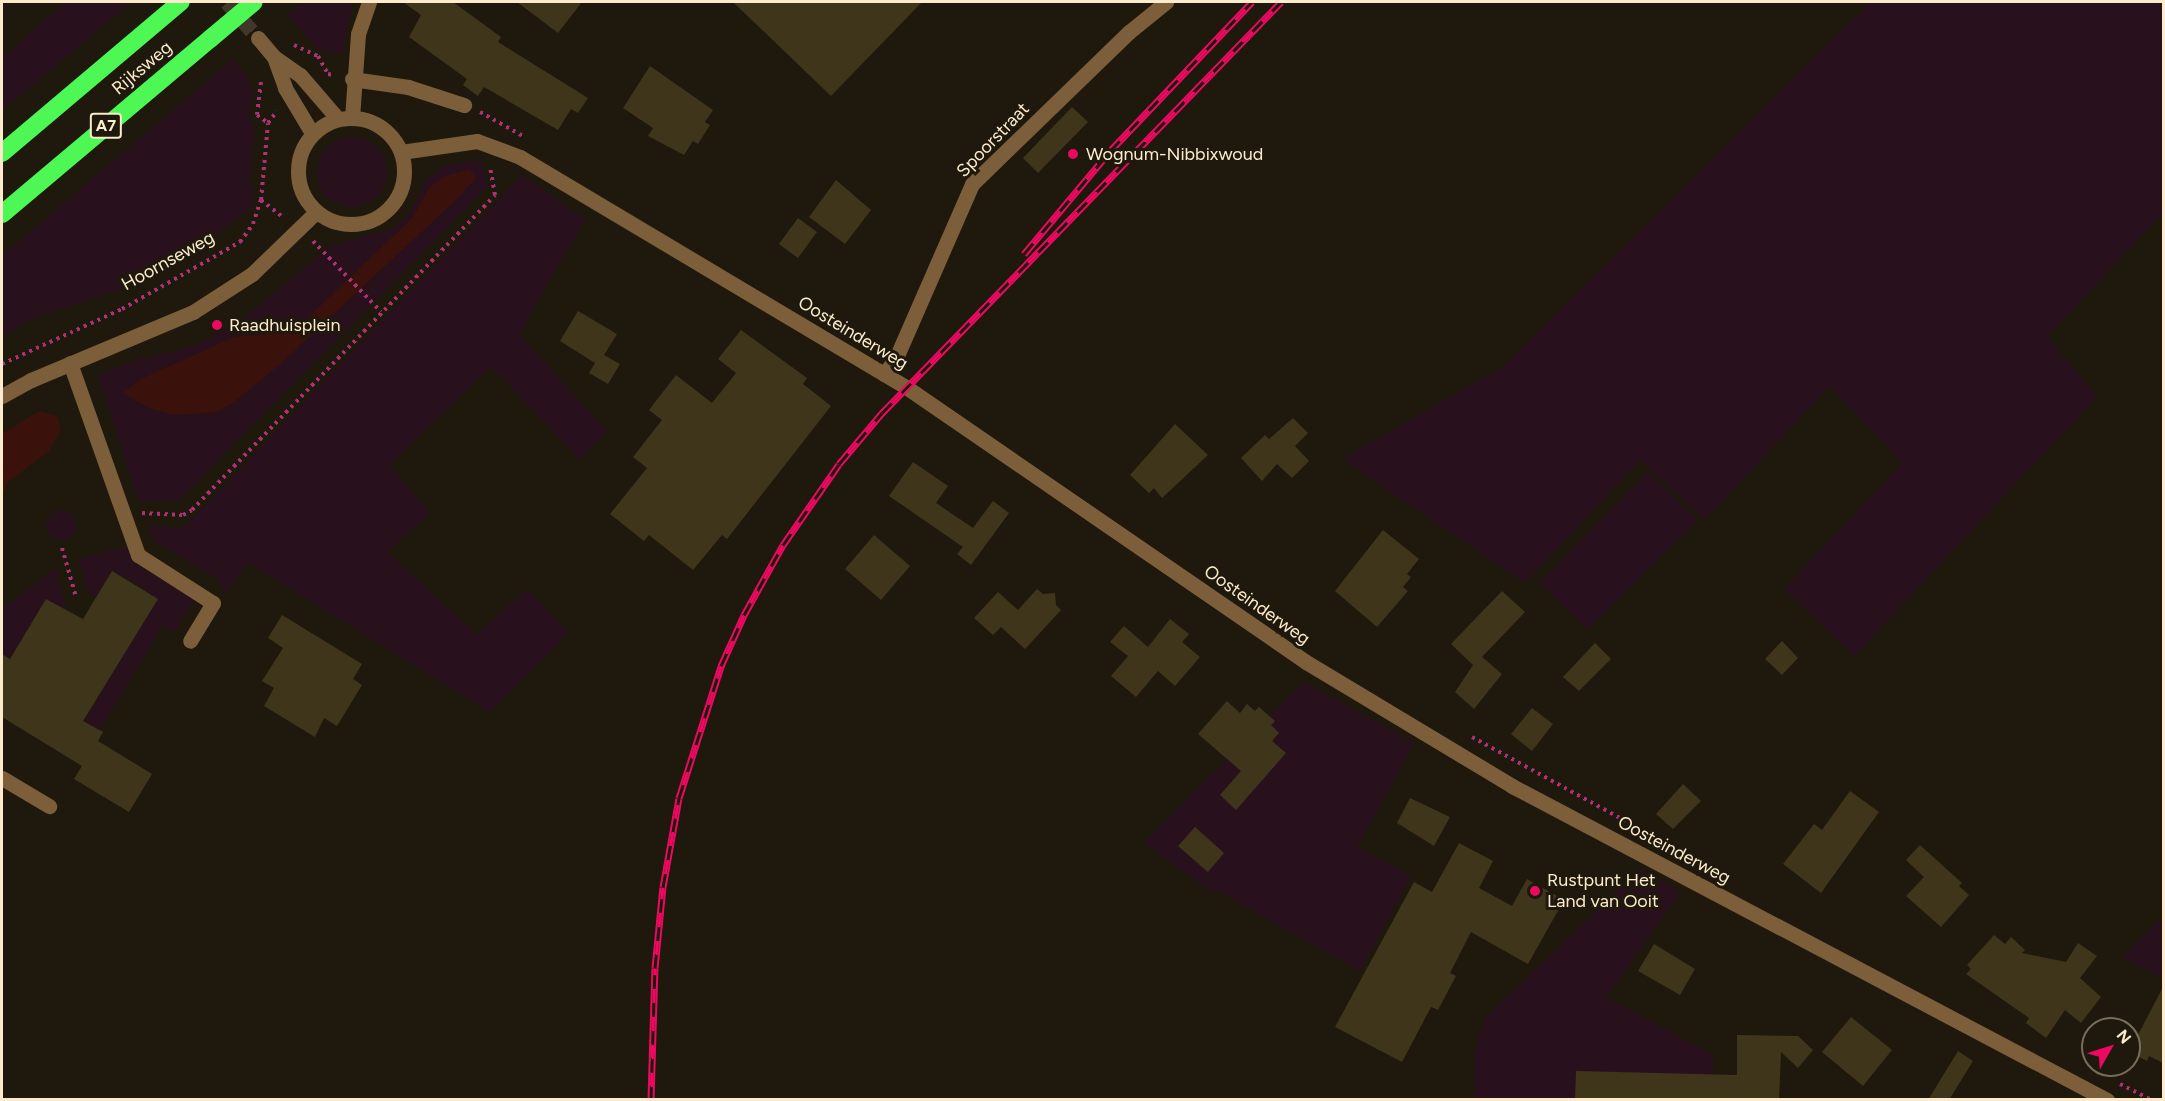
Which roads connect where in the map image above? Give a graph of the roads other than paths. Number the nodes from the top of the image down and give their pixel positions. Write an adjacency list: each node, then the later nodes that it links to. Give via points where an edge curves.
1 (181, 2): 12 (highway, Rijksweg / A7)
2 (254, 2): 14 (highway, Rijksweg / A7, bridge)
3 (369, 2): 7 (street, via 358,34)
4 (1166, 2): 16 (street, Spoorstraat, via 1129,32 972,184 896,358)
5 (258, 38): 6 (street)
6 (274, 57): 9 (street, via 300,75); 10 (street, via 285,87)
7 (352, 80): 8 (street, via 408,87); 9 (street)
8 (464, 105)
9 (345, 119): 10 (street); 11 (street, via 383,129)
10 (312, 133): 13 (street, via 301,156 299,181 302,194)
11 (401, 152): 13 (street, via 404,182 392,206 381,215 357,224 330,220); 16 (street, Oosteinderweg, via 463,141 494,145)
12 (2, 153)
13 (315, 212): 15 (street, via 268,261 217,297 167,325)
14 (2, 214)
15 (70, 363): 17 (street); 18 (street, via 138,555 213,603)
16 (884, 374): 21 (street, Oosteinderweg, via 1306,663 1512,786)
17 (2, 396)
18 (190, 641)
19 (2, 778): 20 (street)
20 (49, 806)
21 (2107, 1100)

